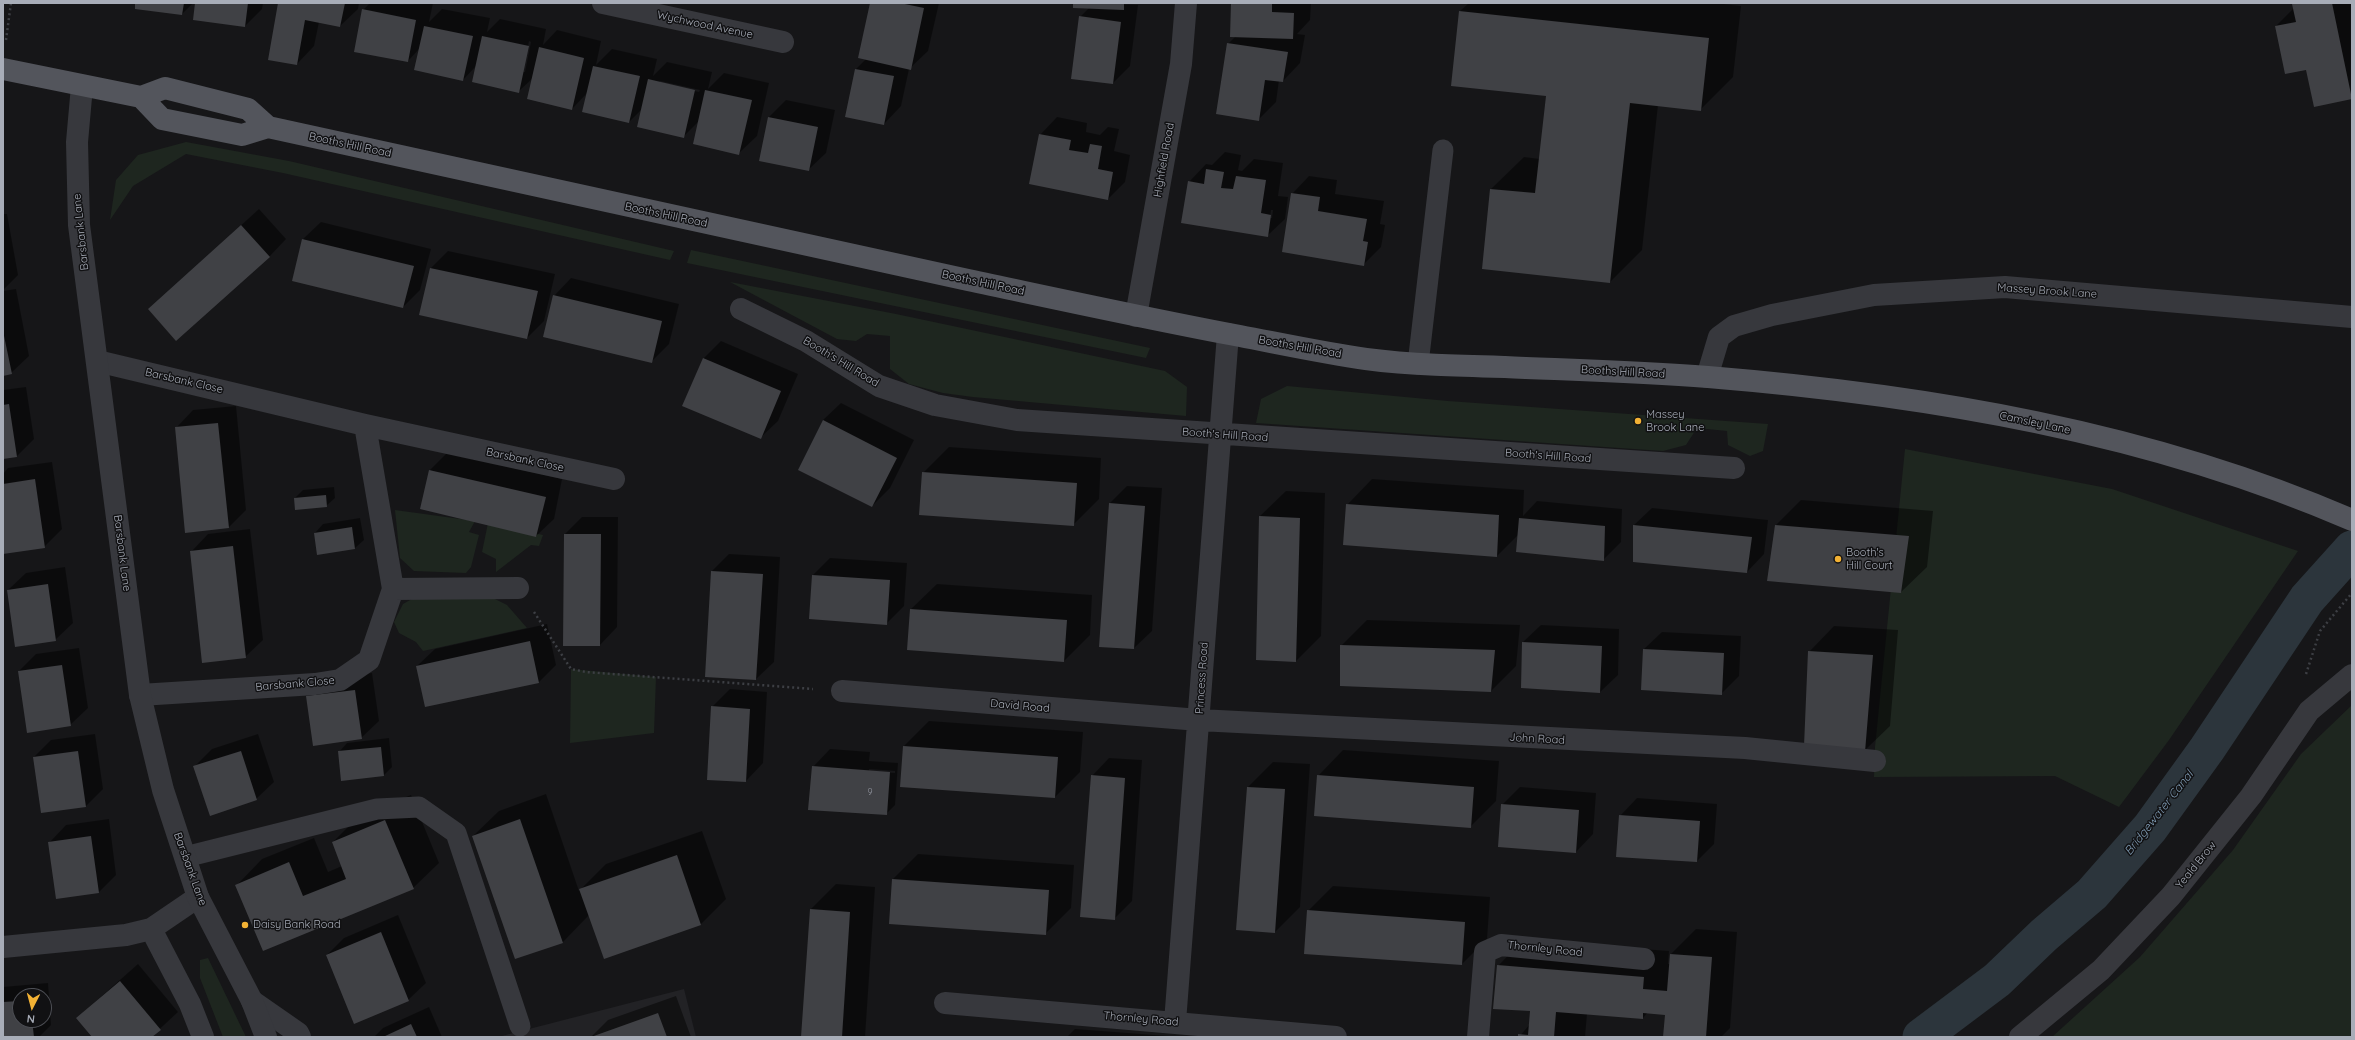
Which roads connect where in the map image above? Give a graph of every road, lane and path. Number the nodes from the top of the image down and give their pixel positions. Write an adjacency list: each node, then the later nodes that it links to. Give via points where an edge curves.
1 (11, 3): 5 (path)
2 (603, 3): 4 (street, Wychwood Avenue)
3 (1186, 3): 11 (street, Highfield Road, via 1181,64)
4 (783, 42)
5 (4, 70): 6 (main road)
6 (82, 86): 7 (main road); 14 (street, Barsbank Lane, via 77,142 77,196)
7 (141, 97): 8 (main road, Booths Hill Road, via 165,88 248,109); 8 (main road, Booths Hill Road, via 162,119 242,135)
8 (268, 127): 11 (main road, Booths Hill Road, via 795,244)
9 (1443, 150): 15 (lane)
10 (741, 309): 18 (street, Booth's Hill Road, via 806,341 879,386 934,405 1017,420)
11 (1136, 316): 13 (main road, Booths Hill Road)
12 (2352, 317): 16 (street, Massey Brook Lane, via 2005,287 1874,295 1772,315 1734,326 1719,337)
13 (1228, 334): 15 (main road, Booths Hill Road, via 1366,359); 18 (street, Princess Road)
14 (97, 361): 17 (street, Barsbank Close); 27 (street, Barsbank Lane)
15 (1418, 364): 16 (main road, Booths Hill Road)
16 (1707, 377): 21 (main road, Camsley Lane, via 1842,390 1968,408 2061,428 2151,449 2238,475)
17 (364, 425): 20 (street, Barsbank Close); 23 (street, Barsbank Close)
18 (1219, 435): 19 (street, Booth's Hill Road); 29 (street, Princess Road)
19 (1734, 468)
20 (614, 479)
21 (2351, 520)
22 (518, 588): 23 (street); 26 (path, via 570,669)
23 (393, 589): 27 (street, Barsbank Close, via 369,660 340,680 315,684)
24 (2352, 593): 28 (path, via 2320,631 2306,672)
25 (2352, 675): 28 (street, Yeald Brow)
26 (842, 691): 29 (street, David Road)
27 (140, 695): 31 (street, Barsbank Lane, via 163,790)
28 (2309, 711): 45 (street, Yeald Brow, via 2251,796 2171,896 2101,970)
29 (1199, 720): 30 (street, John Road, via 1744,748); 38 (street, Princess Road)
30 (1875, 762)
31 (185, 857): 32 (street, Barsbank Lane); 39 (lane, via 377,809 418,806 456,833)
32 (198, 897): 33 (street); 36 (street, Barsbank Lane)
33 (151, 929): 34 (street, via 126,935); 40 (street, via 190,1004)
34 (3, 947)
35 (1644, 959): 44 (street, Thornley Road, via 1501,945 1485,952)
36 (252, 1001): 41 (street, Barsbank Lane); 42 (street, Barsbank Lane)
37 (945, 1003): 38 (street, Thornley Road)
38 (1175, 1022): 43 (street, Thornley Road)
39 (520, 1026)
40 (203, 1037)
41 (266, 1037)
42 (300, 1037)
43 (1336, 1037)
44 (1478, 1037)
45 (2020, 1037)

